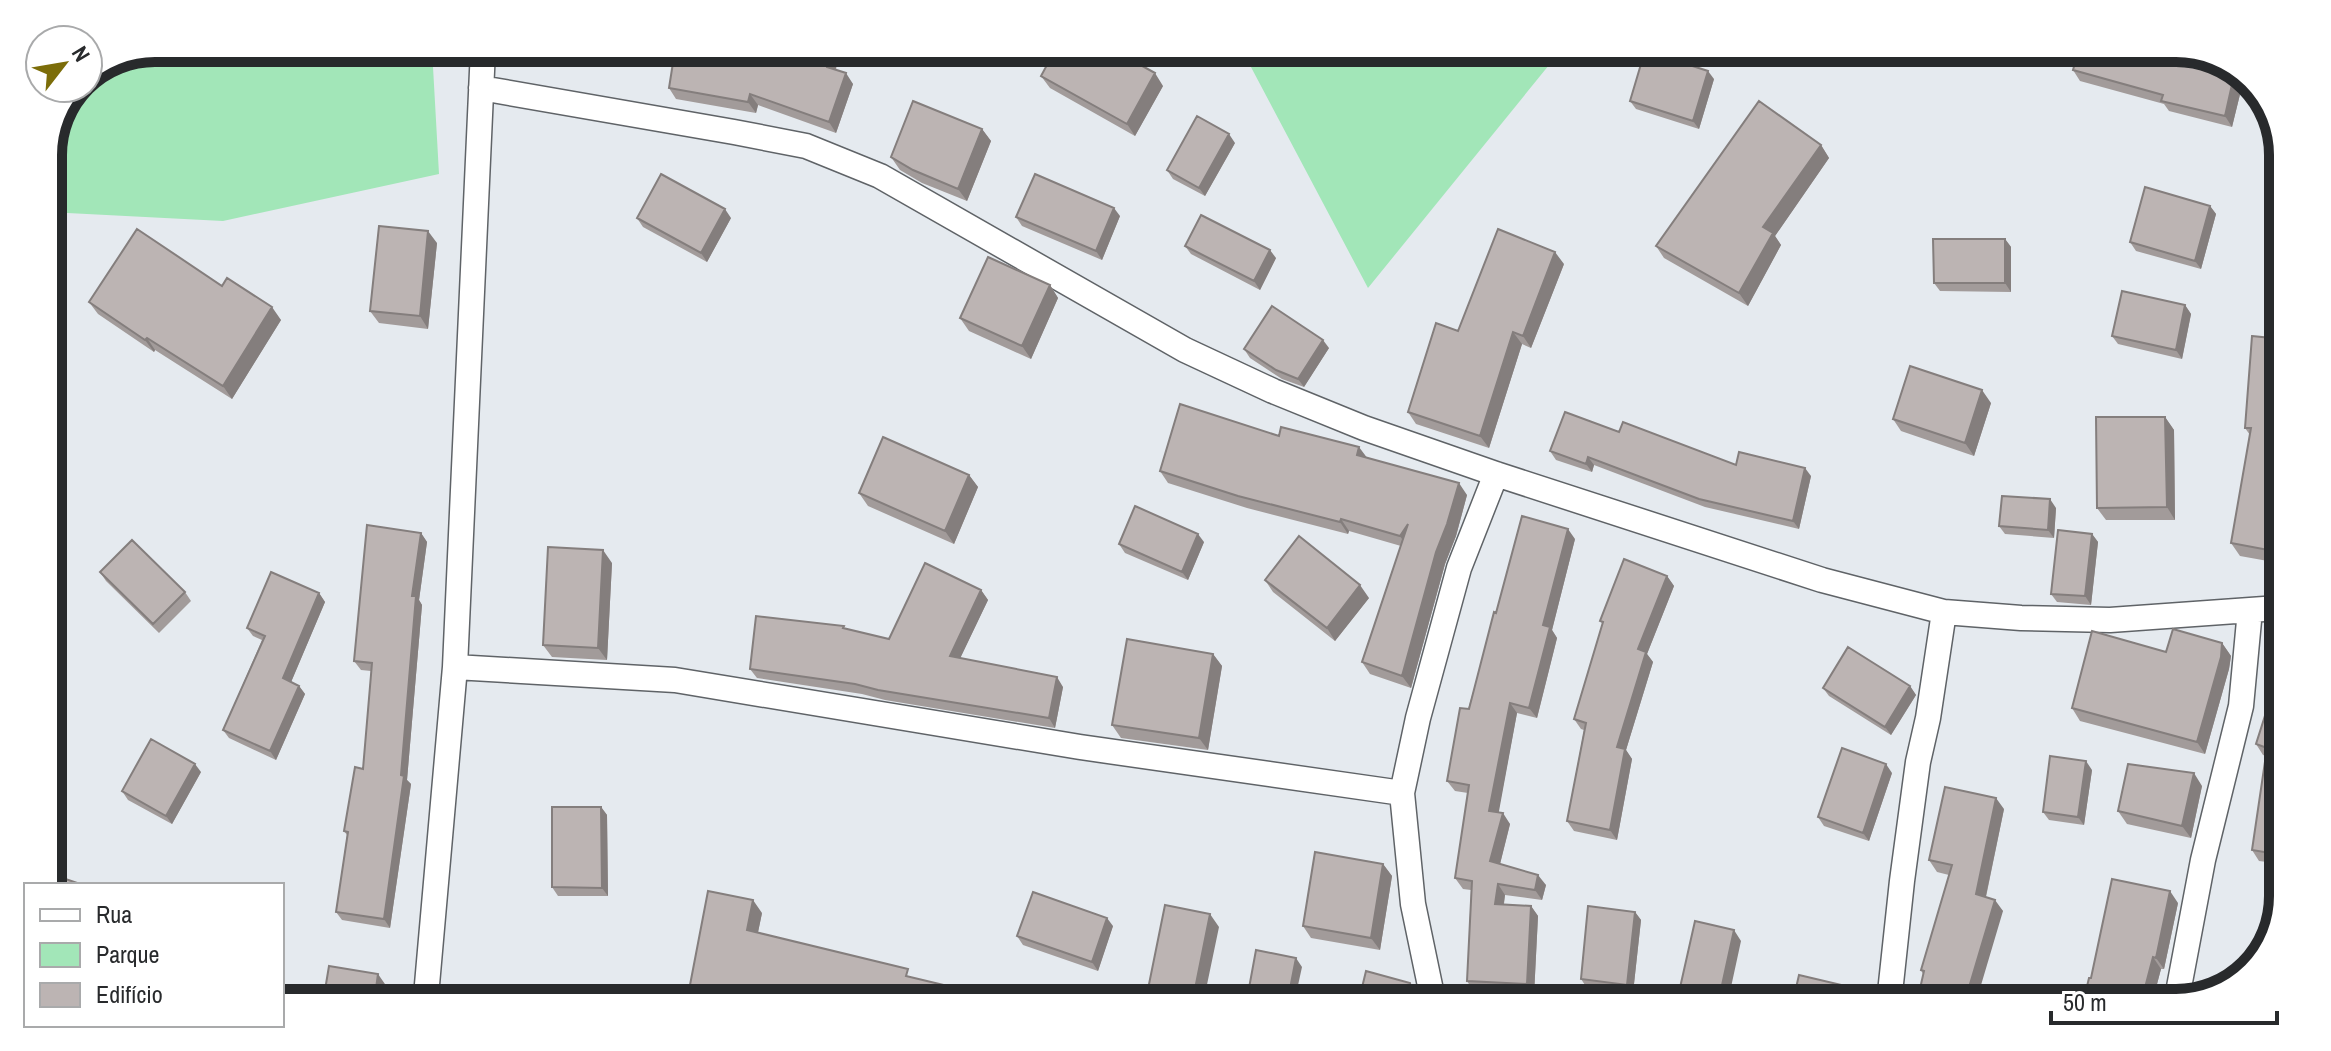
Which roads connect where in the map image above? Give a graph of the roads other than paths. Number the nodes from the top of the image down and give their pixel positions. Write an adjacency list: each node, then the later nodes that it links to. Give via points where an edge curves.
1 (482, 62): 2 (street)
2 (481, 88): 3 (street, via 806,146 880,176 1185,350 1364,428); 7 (street)
3 (1496, 474): 6 (street, via 1822,580); 8 (street, via 1459,568)
4 (2269, 609): 5 (street)
5 (2250, 610): 6 (street, via 2110,620); 12 (street, via 2241,706)
6 (1944, 612): 11 (street, via 1916,777)
7 (455, 667): 8 (street, via 675,680 1080,747); 9 (street)
8 (1402, 793): 10 (street, via 1413,904)
9 (427, 989)
10 (1431, 989)
11 (1891, 989)
12 (2179, 989)

